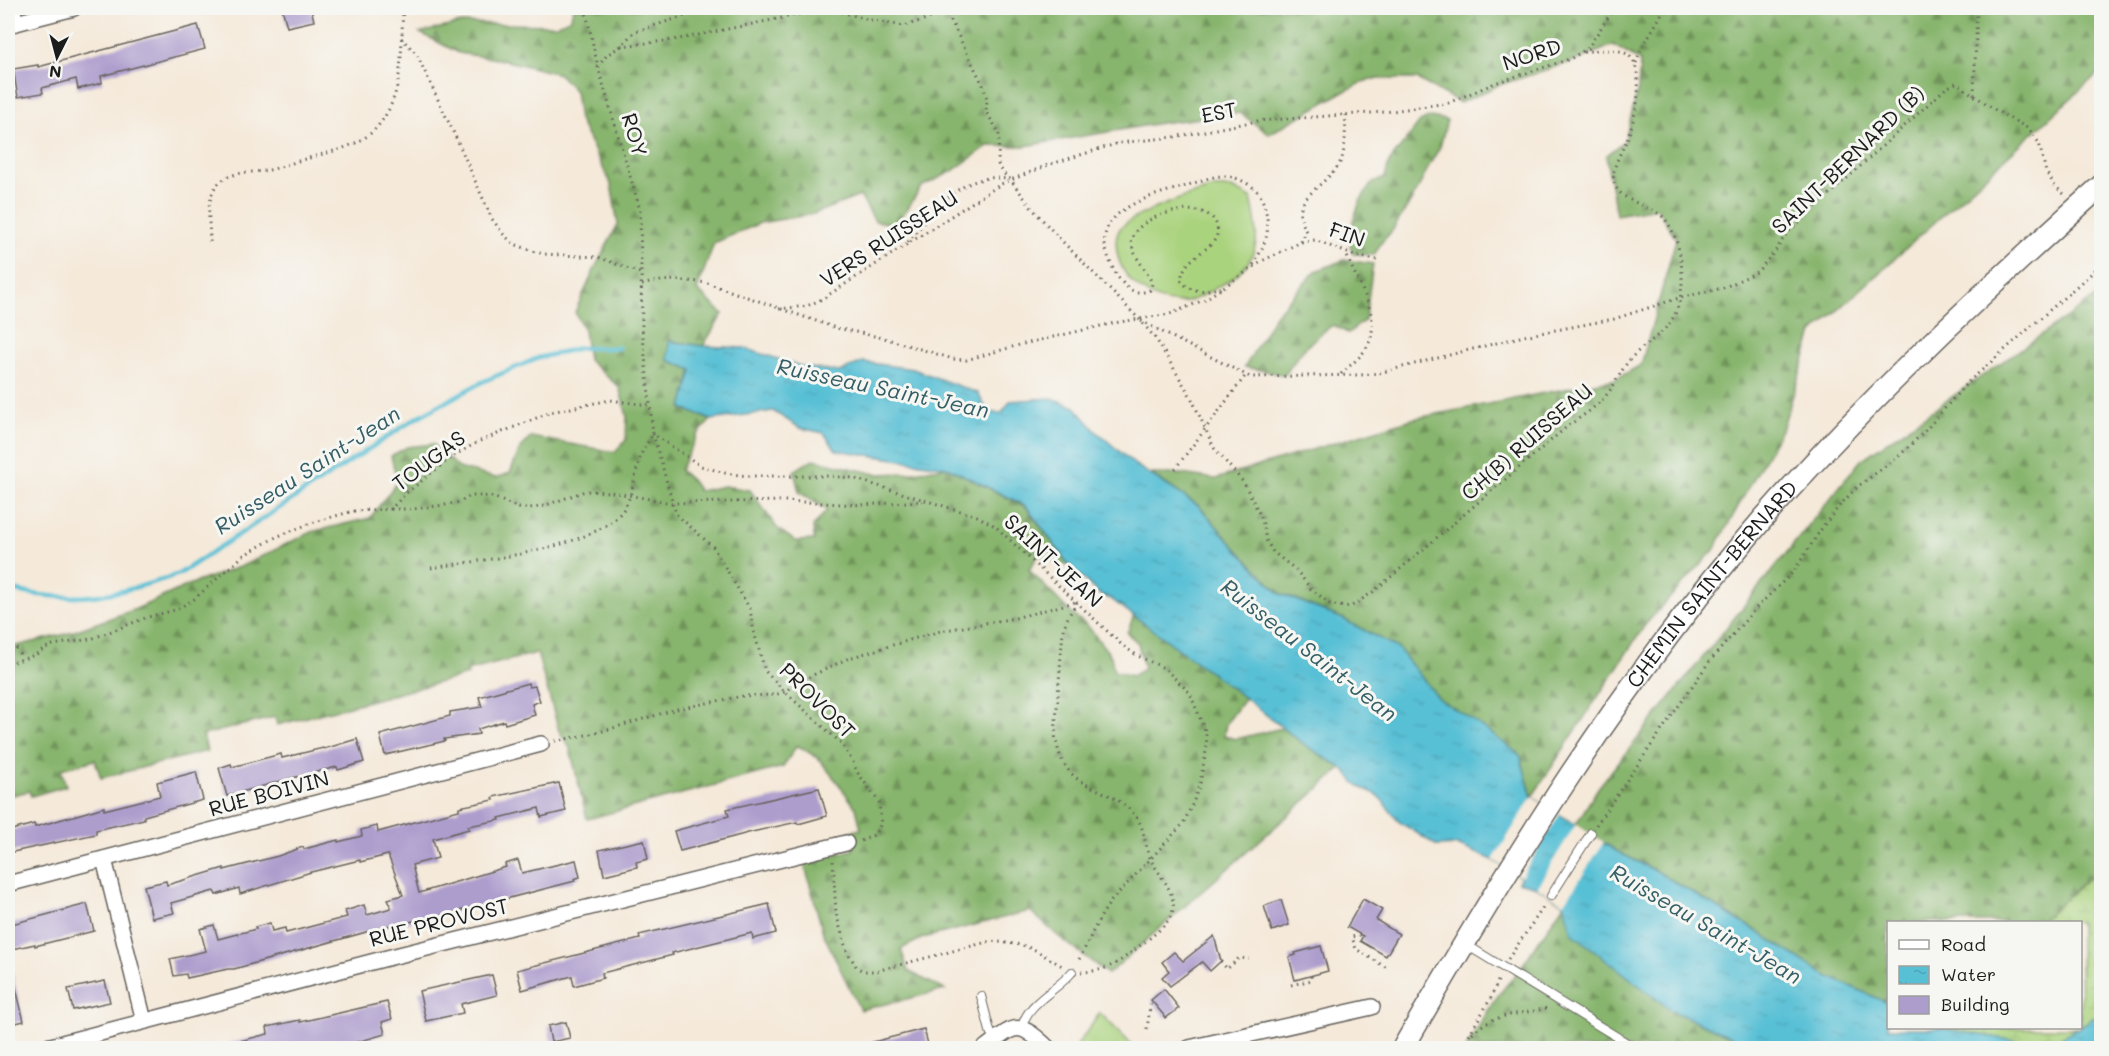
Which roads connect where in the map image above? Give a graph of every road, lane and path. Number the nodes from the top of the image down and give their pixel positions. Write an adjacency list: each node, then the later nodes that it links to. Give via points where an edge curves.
1 (74, 8): 10 (street)
2 (404, 8): 11 (path)
3 (585, 8): 15 (path, ROY)
4 (710, 8): 12 (path, via 634,33)
5 (830, 8): 9 (path, via 904,26); 12 (path, via 674,40)
6 (1614, 8): 13 (path, NORD)
7 (1664, 8): 14 (path)
8 (1977, 8): 16 (path)
9 (950, 10): 19 (path, via 951,21 983,85 986,112 999,132 998,164)
10 (12, 18)
11 (401, 38): 22 (path, via 397,90 377,128 345,148 277,168 237,174 219,182 212,192); 29 (path, via 416,53 492,219 504,235 532,251 598,257)
12 (621, 46): 15 (path, via 607,55)
13 (1581, 53): 14 (path, via 1616,50 1632,57); 17 (path, NORD)
14 (1635, 65): 32 (path, CH(B) RUISSEAU, via 1638,93 1614,171 1614,183 1625,197 1653,209 1671,227 1682,269)
15 (598, 68): 29 (path, ROY, via 640,210)
16 (1974, 95): 21 (path, SAINT-BERNARD (B), via 2029,129 2039,143 2046,172); 32 (path, SAINT-BERNARD (B), via 1956,83 1946,88 1786,234 1757,272 1723,288)
17 (1438, 105): 18 (path, EST)
18 (1346, 115): 19 (path, EST, via 1257,121 1119,143); 23 (path, via 1342,158 1335,172 1301,207 1306,232)
19 (1010, 179): 24 (path, VERS RUISSEAU); 24 (path, via 990,178 956,191); 34 (path, via 1031,207)
20 (2102, 185): 21 (street, CHEMIN SAINT-BERNARD)
21 (2078, 207): 59 (street, CHEMIN SAINT-BERNARD, via 1904,368 1768,513 1698,598 1586,749)
22 (210, 242)
23 (1301, 242): 25 (path, FIN, via 1315,240); 28 (path, FIN)
24 (906, 244): 33 (path, VERS RUISSEAU, via 822,300)
25 (1346, 252): 26 (path, FIN); 36 (path, via 1371,310 1371,334 1364,353)
26 (1377, 261)
27 (2102, 264): 52 (path, via 1966,384 1898,457 1841,504 1794,571 1709,662)
28 (1251, 269): 31 (path, FIN); 31 (path, via 1267,238 1268,222 1257,191 1233,177 1217,177 1154,195 1118,212 1110,223 1104,235 1111,264 1132,291 1143,293 1152,284 1131,244 1133,233 1139,225 1185,209 1201,210 1213,217 1217,237 1191,259 1182,270 1181,280 1196,291)
29 (640, 273): 30 (path)
30 (642, 285): 33 (path, FIN, via 659,280 696,281); 37 (path)
31 (1223, 288): 34 (path, FIN, via 1170,314)
32 (1679, 298): 36 (path, via 1614,320 1524,336 1379,373); 38 (path, CH(B) RUISSEAU, via 1672,320 1634,356 1602,399 1352,606 1330,604 1273,552 1244,483 1214,448)
33 (779, 309): 34 (path, FIN, via 862,335 966,360)
34 (1140, 320): 35 (path); 38 (path, via 1191,397)
35 (1246, 375): 36 (path); 38 (path)
36 (1340, 375)
37 (648, 405): 39 (path); 44 (path, TOUGAS, via 610,399 551,412 453,456)
38 (1204, 428): 40 (path)
39 (653, 434): 41 (path, via 643,450); 42 (path, SAINT-JEAN, via 701,466 725,473 852,478); 43 (path, PROVOST)
40 (1175, 469)
41 (630, 496): 43 (path); 44 (path, via 585,491 529,508 493,497 470,496 445,505); 45 (path, via 612,521 566,543)
42 (926, 500): 43 (path, via 861,505 774,501); 46 (path, SAINT-JEAN, via 977,516 995,526)
43 (672, 503): 50 (path, PROVOST, via 676,514 713,547 750,609 765,670)
44 (391, 509): 48 (path, TOUGAS, via 353,511 276,537 244,555 193,600 175,610 91,639 53,645)
45 (431, 568)
46 (1077, 602): 50 (path, via 940,631 849,658); 55 (path, via 1063,630 1057,748 1072,774 1135,814 1144,828); 55 (path, SAINT-JEAN, via 1123,646 1164,668 1190,693 1206,733 1207,746 1193,803 1183,824)
47 (8, 639): 48 (path)
48 (21, 660): 49 (path, TOUGAS)
49 (8, 664)
50 (785, 692): 51 (path, via 707,703); 53 (path, PROVOST, via 842,744 879,802 880,824 874,834)
51 (541, 744): 54 (street, RUE BOIVIN)
52 (1591, 833): 57 (lane)
53 (838, 845): 64 (path, via 836,913 846,949 857,968 876,971 991,941 1006,941 1035,950); 71 (street, RUE PROVOST)
54 (104, 859): 56 (street, RUE BOIVIN); 71 (street)
55 (1150, 859): 64 (path, SAINT-JEAN, via 1101,914); 64 (path, via 1171,891 1171,918 1113,967)
56 (8, 884)
57 (1551, 896): 62 (path)
58 (1360, 935): 63 (path, via 1352,937 1356,949)
59 (1463, 944): 62 (lane); 79 (street, CHEMIN SAINT-BERNARD)
60 (1249, 959): 61 (path, via 1239,958 1227,969)
61 (1221, 961)
62 (1503, 966): 69 (lane); 74 (path, via 1491,998)
63 (1387, 968)
64 (1072, 972): 72 (lane, via 1030,1010)
65 (1311, 976): 66 (path, via 1312,980)
66 (1290, 985)
67 (981, 996): 75 (lane)
68 (1151, 1000): 73 (path)
69 (1559, 1001): 74 (path, via 1547,1008 1497,1018); 81 (lane)
70 (1372, 1006): 78 (street)
71 (144, 1021): 76 (street, RUE PROVOST)
72 (1022, 1029): 75 (street, via 1007,1031); 77 (street)
73 (1148, 1029)
74 (1466, 1040): 80 (path)
75 (990, 1045)
76 (43, 1048)
77 (1048, 1048)
78 (1189, 1048)
79 (1403, 1048)
80 (1461, 1048)
81 (1635, 1048)

